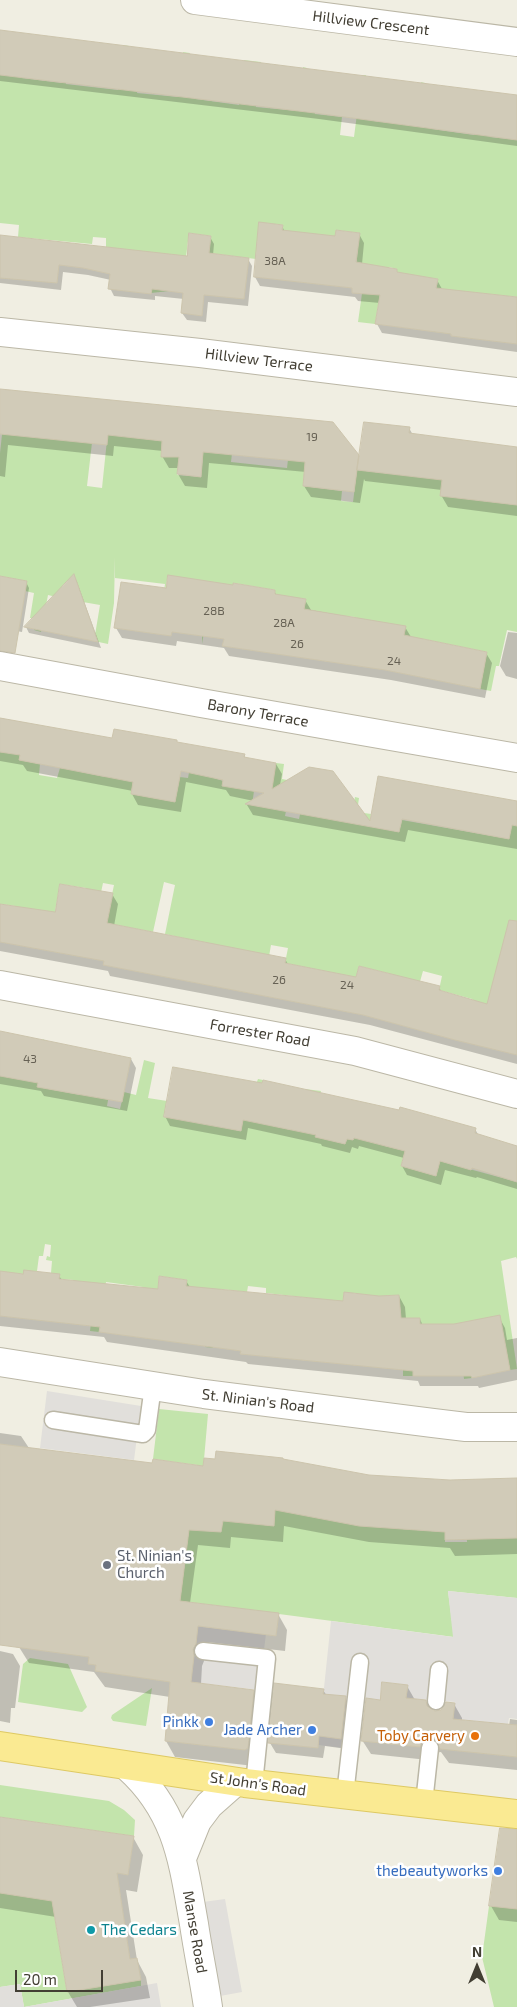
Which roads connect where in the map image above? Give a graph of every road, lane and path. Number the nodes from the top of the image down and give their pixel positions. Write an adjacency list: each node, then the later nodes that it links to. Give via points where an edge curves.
1 (195, 0): 2 (street, Hillview Crescent)
2 (517, 42)
3 (0, 332): 4 (street, Hillview Terrace)
4 (517, 392)
5 (0, 666): 6 (street, Barony Terrace)
6 (517, 758)
7 (0, 985): 8 (street, Forrester Road, via 355,1050)
8 (517, 1094)
9 (0, 1362): 10 (street, St. Ninian's Road)
10 (153, 1386): 11 (lane, via 147,1430 142,1434); 12 (street, St. Ninian's Road, via 466,1427)
11 (53, 1420)
12 (517, 1428)
13 (203, 1651): 20 (lane, via 267,1658)
14 (360, 1662): 21 (lane)
15 (439, 1670): 16 (lane)
16 (436, 1701)
17 (0, 1746): 19 (main road, St John's Road)
18 (430, 1748): 22 (lane)
19 (128, 1767): 20 (main road, St John's Road); 24 (street, Manse Road, via 158,1799)
20 (244, 1783): 21 (main road, St John's Road); 24 (street, via 209,1805 198,1821)
21 (345, 1795): 22 (main road, St John's Road)
22 (424, 1803): 23 (main road, St John's Road)
23 (517, 1814)
24 (182, 1858): 25 (street, Manse Road)
25 (208, 2007)

